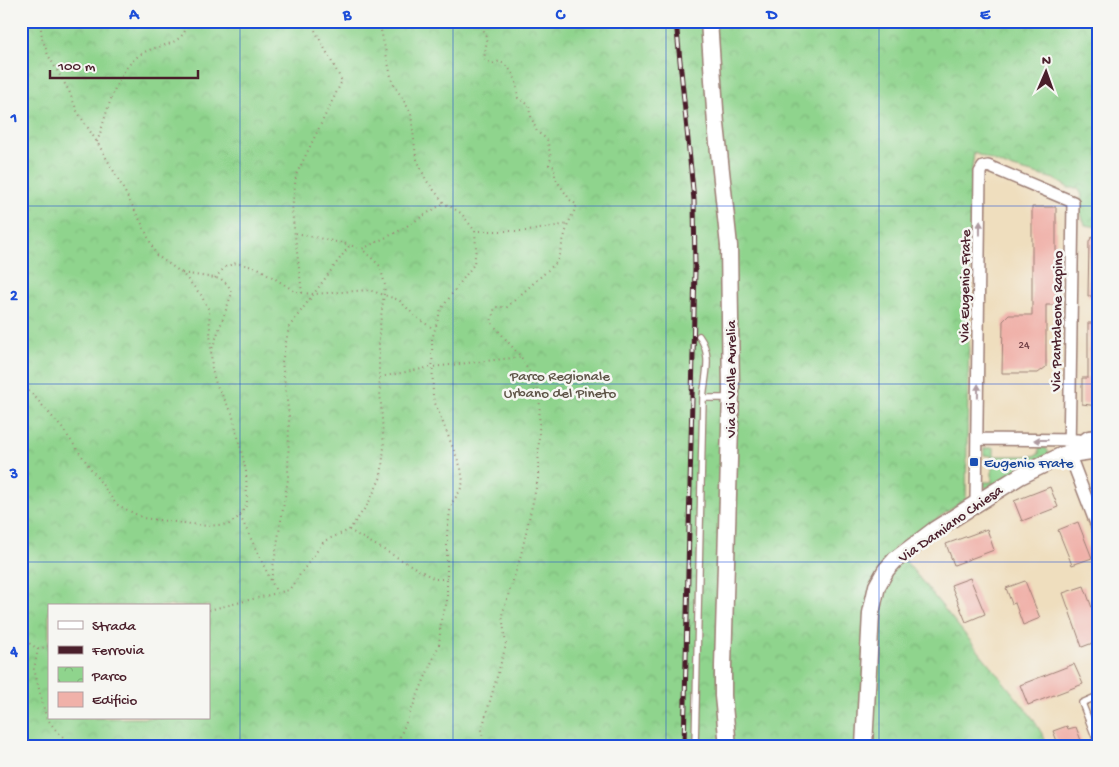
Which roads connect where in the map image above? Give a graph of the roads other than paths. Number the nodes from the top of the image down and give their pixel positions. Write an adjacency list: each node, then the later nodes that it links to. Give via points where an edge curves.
1 (709, 21): 5 (street, Via di Valle Aurelia, via 729,246)
2 (1073, 202): 6 (street, Via Eugenio Frate, one-way to 2, via 981,169 993,167); 8 (street, Via Pantaleone Rapino)
3 (699, 336): 4 (lane, via 708,356)
4 (703, 398): 5 (lane); 14 (lane)
5 (731, 398): 12 (street, Via di Valle Aurelia, via 723,666)
6 (978, 439): 8 (street, one-way to 6); 9 (street, Via Eugenio Frate)
7 (1095, 442): 8 (street, Via Damiano Chiesa)
8 (1070, 446): 9 (street, Via Damiano Chiesa); 10 (street)
9 (976, 503): 15 (street, Via Damiano Chiesa, via 914,544 895,560 877,586 870,622)
10 (1098, 529)
11 (1098, 696): 13 (lane, via 1082,703)
12 (728, 743)
13 (1098, 744)
14 (695, 746)
15 (864, 746)

